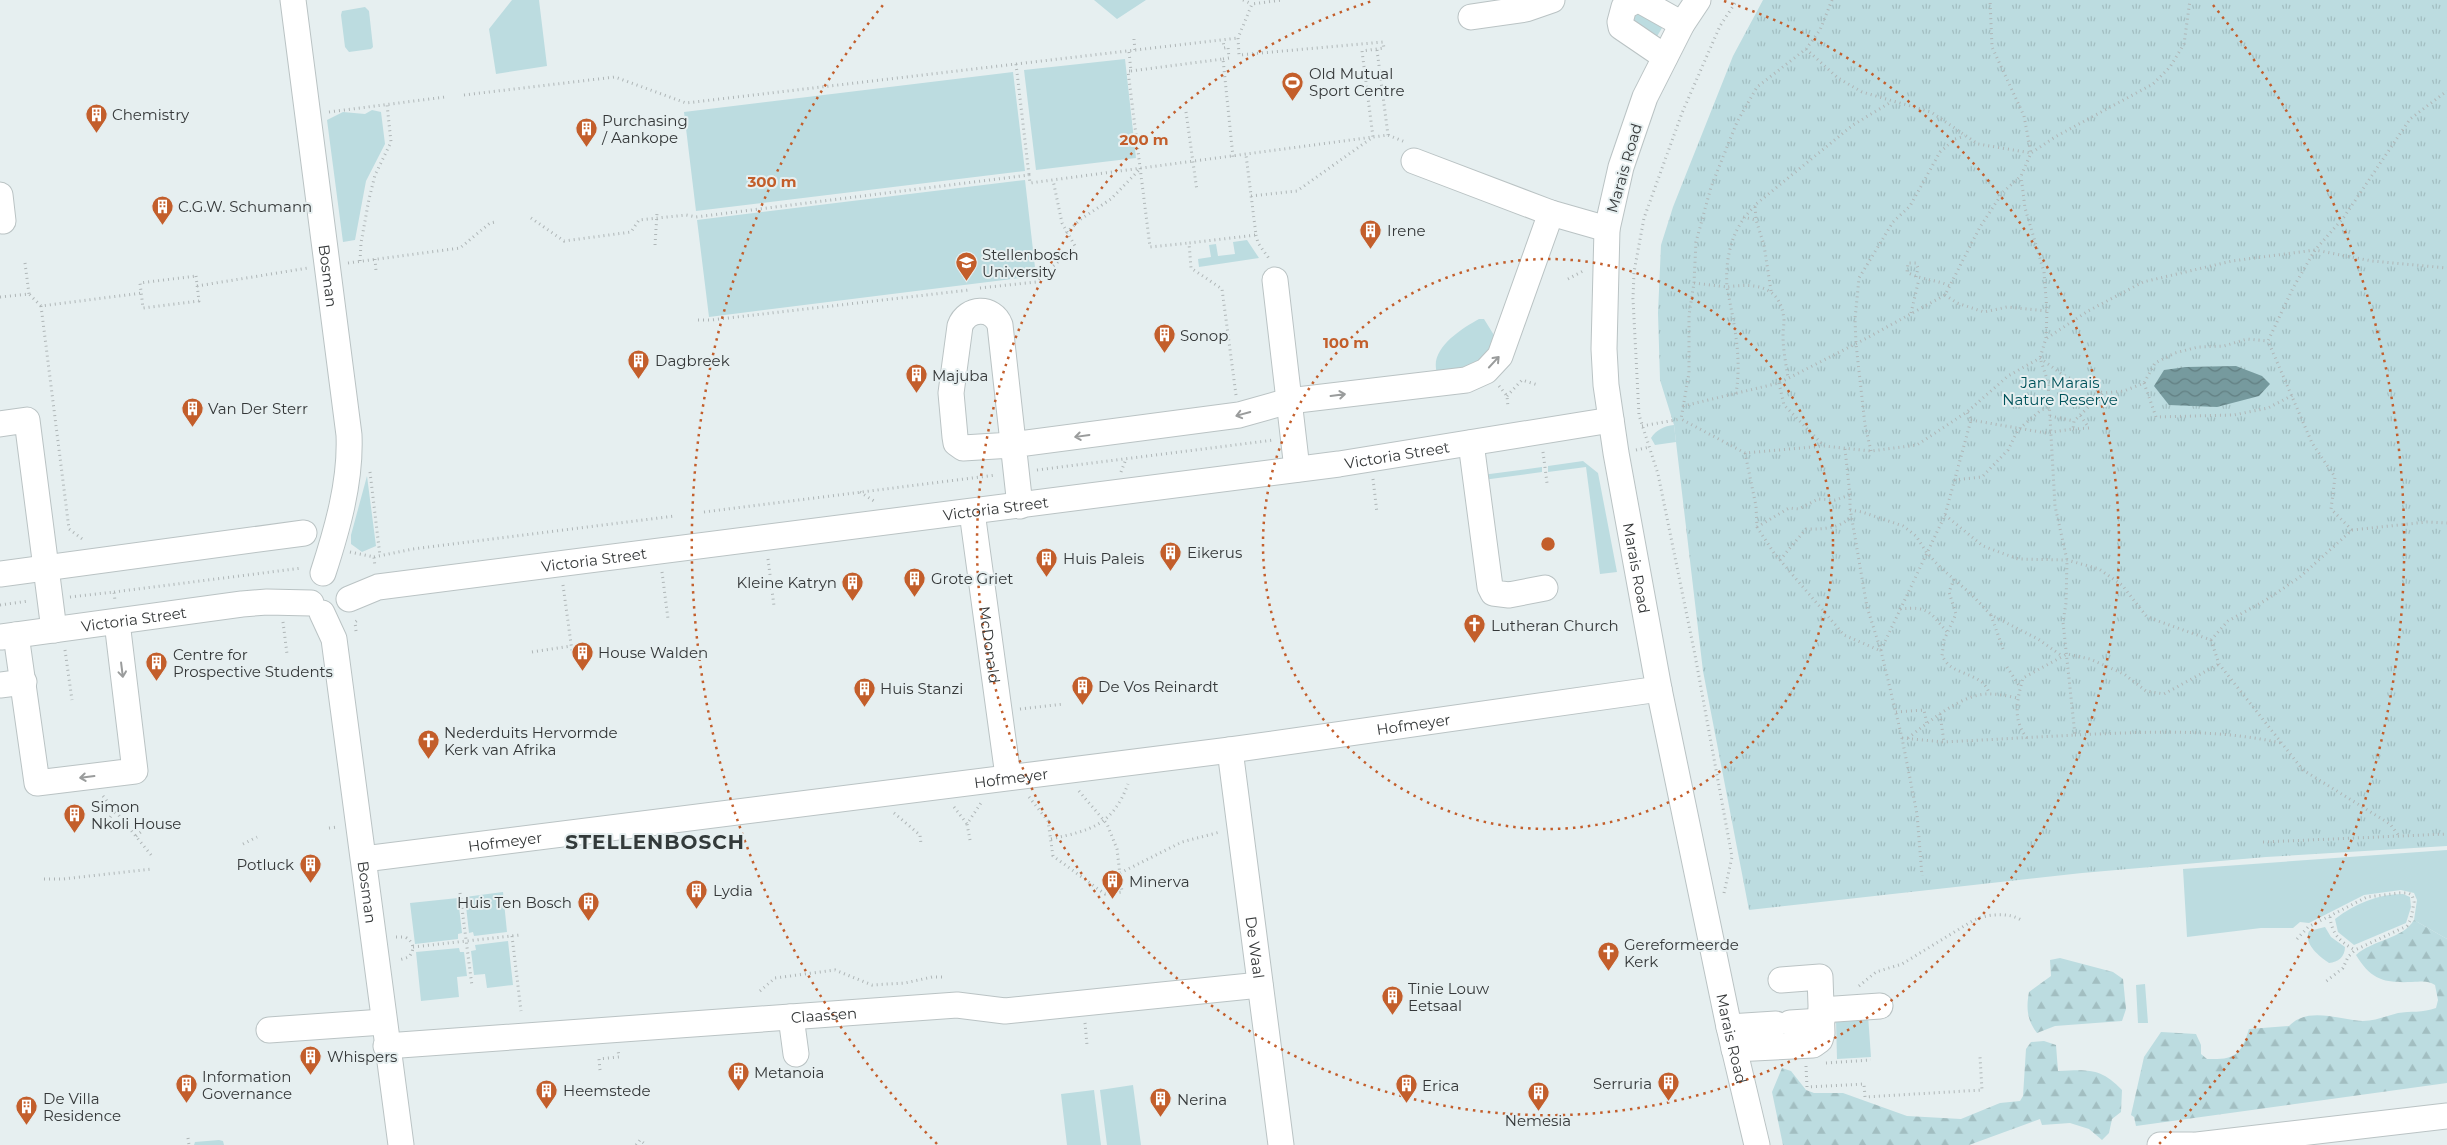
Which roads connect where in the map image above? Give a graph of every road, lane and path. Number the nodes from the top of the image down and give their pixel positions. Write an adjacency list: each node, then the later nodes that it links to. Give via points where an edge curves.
1 (292, 0): 31 (street, Bosman)
2 (1243, 0): 11 (path)
3 (1282, 0): 11 (path)
4 (1552, 0): 12 (street, via 1526,10)
5 (1698, 0): 13 (street, Marais Road)
6 (1737, 0): 112 (path, via 1720,26 1682,113 1644,218 1638,244 1632,298 1637,402)
7 (1832, 0): 17 (path, via 1820,30)
8 (1990, 0): 36 (path, via 1992,48 2024,116)
9 (2190, 0): 36 (path, via 2184,44 2159,78)
10 (1621, 3): 13 (street, via 1641,1); 21 (street, via 1621,27)
11 (1252, 4): 14 (path)
12 (1470, 17)
13 (1682, 24): 21 (street, Marais Road)
14 (1238, 38): 16 (path); 18 (path, via 1239,55 1242,56 1383,42 1384,48)
15 (1134, 39): 19 (path)
16 (1223, 40): 19 (path); 22 (path, via 1229,58)
17 (1806, 49): 28 (path, via 1838,78 1862,92); 73 (path, via 1757,87 1737,122 1712,187 1696,242)
18 (1377, 50): 32 (path); 34 (path, via 1362,51)
19 (1135, 51): 20 (path)
20 (1129, 52): 23 (path); 24 (path)
21 (1665, 57): 56 (street, Marais Road, via 1646,96 1621,167)
22 (1223, 58): 24 (path); 38 (path)
23 (1016, 64): 26 (path, via 686,103 614,77); 41 (path)
24 (1131, 71): 40 (path, via 1128,71)
25 (2447, 91): 61 (path, via 2410,119 2344,217)
26 (464, 95)
27 (445, 97): 29 (path)
28 (1892, 102): 33 (path, via 1930,112); 47 (path, via 1854,125)
29 (387, 104): 31 (path); 63 (path, via 391,142 375,175)
30 (1186, 112): 39 (path)
31 (307, 114): 149 (street, Bosman, via 349,435)
32 (1388, 136): 34 (path); 35 (path)
33 (1965, 136): 36 (path, via 1978,144); 88 (path, via 1955,139 1940,152 1910,206 1893,222 1859,278)
34 (1373, 137): 37 (path); 46 (path, via 1297,191)
35 (1413, 153): 49 (street)
36 (2031, 153): 42 (path)
37 (1246, 155): 38 (path); 46 (path)
38 (1234, 157): 39 (path)
39 (1193, 162): 40 (path); 44 (path)
40 (1140, 169): 43 (path); 57 (path, via 1111,200); 59 (path, via 1150,247)
41 (1030, 175): 43 (path, via 1030,183); 52 (path, via 696,217)
42 (2021, 176): 75 (path, via 2003,192); 83 (path, via 2024,208 2044,272)
43 (1053, 180): 57 (path)
44 (1197, 191)
45 (0, 195): 54 (street)
46 (1251, 196): 58 (path)
47 (1755, 206): 50 (path); 53 (path)
48 (657, 213): 52 (path)
49 (1551, 213): 56 (street); 100 (street, one-way to 49, via 1466,380 1486,371 1500,356)
50 (1743, 217): 53 (path); 76 (path, via 1731,241)
51 (531, 218): 52 (path, via 564,241 632,232 639,220)
52 (657, 218): 60 (path)
53 (1756, 220): 77 (path, via 1764,245)
54 (3, 221)
55 (495, 222): 62 (path, via 460,248)
56 (1607, 229): 108 (street, Marais Road, via 1604,330)
57 (1066, 233): 85 (path, via 1075,246 1036,282)
58 (1256, 235): 59 (path); 72 (path, via 1258,244 1274,268)
59 (1189, 243): 99 (path, via 1191,268 1222,289)
60 (655, 245)
61 (2315, 250): 67 (path, via 2372,261); 86 (path, via 2232,261 2143,282); 87 (path)
62 (375, 259): 63 (path); 69 (path)
63 (360, 261): 65 (path)
64 (26, 263): 79 (path)
65 (342, 263)
66 (313, 268): 74 (path)
67 (2447, 268)
68 (1588, 270): 71 (path)
69 (376, 271)
70 (1917, 278): 70 (path, via 1906,272 1908,263 1916,263); 75 (path, via 1936,280); 84 (path)
71 (1568, 279)
72 (1275, 280): 100 (street)
73 (1694, 283): 76 (path); 101 (path)
74 (197, 286): 78 (path, via 196,276 140,283); 78 (path, via 199,301 143,308)
75 (1950, 286): 80 (path)
76 (1727, 288): 77 (path, via 1755,285); 96 (path, via 1738,343 1740,372)
77 (1771, 291): 90 (path, via 1779,300 1784,320)
78 (142, 293): 82 (path)
79 (29, 294): 81 (path); 82 (path)
80 (1945, 295): 83 (path, via 1957,303 1984,312 2007,307); 84 (path)
81 (0, 297)
82 (41, 306): 148 (path, via 69,529)
83 (2048, 311): 86 (path)
84 (1911, 314): 88 (path)
85 (698, 320)
86 (2046, 338): 89 (path)
87 (2268, 341): 93 (path, via 2247,339 2175,353 2155,362); 97 (path)
88 (1856, 344): 90 (path); 123 (path)
89 (2040, 358): 95 (path, via 2063,375); 103 (path, via 2048,382); 104 (path, via 2008,376)
90 (1788, 378): 92 (path)
91 (1496, 383): 98 (path)
92 (1778, 383): 96 (path); 119 (path, via 1784,405)
93 (2144, 383): 95 (path, via 2124,391); 97 (path, via 2156,417 2234,415 2268,408)
94 (1538, 385): 98 (path, via 1522,380)
95 (2103, 393): 105 (path)
96 (1736, 394): 101 (path)
97 (2293, 394): 146 (path, via 2312,443 2335,477 2331,510)
98 (1508, 396): 102 (path)
99 (1237, 400)
100 (1290, 401): 118 (street, one-way to 118, via 1238,415); 127 (street)
101 (1683, 406): 107 (path)
102 (1508, 407)
103 (2049, 408): 106 (path); 114 (path, via 2041,410)
104 (1968, 412): 109 (path); 123 (path, via 1916,444)
105 (2080, 415): 110 (path); 113 (path, via 2089,428)
106 (2050, 416): 110 (path); 115 (path)
107 (1681, 419): 112 (path); 125 (path)
108 (1611, 420): 117 (street, Victoria Street); 191 (street, Marais Road)
109 (1971, 420): 114 (path); 130 (path)
110 (2074, 421): 113 (path)
111 (0, 424): 156 (street, via 27,420)
112 (1642, 426): 120 (path)
113 (2072, 429): 115 (path)
114 (2018, 430): 115 (path); 130 (path, via 2008,450 1982,476)
115 (2052, 432): 154 (path, via 2055,506)
116 (1275, 440): 128 (path)
117 (1470, 443): 127 (street, Victoria Street); 161 (street, via 1490,587 1494,593 1508,595)
118 (1012, 446): 118 (street, via 1000,325 992,313 973,312 963,318 955,355 951,393 956,443 964,448); 136 (street)
119 (1824, 446): 121 (path); 125 (path)
120 (1650, 447): 122 (path); 236 (path, via 1695,655 1732,857)
121 (1844, 449): 123 (path); 134 (path)
122 (1632, 450)
123 (1871, 451)
124 (1542, 452): 131 (path)
125 (1745, 453): 145 (path)
126 (366, 465): 151 (path, via 371,474)
127 (1297, 469): 136 (street, Victoria Street)
128 (1031, 470)
129 (1002, 474): 133 (path)
130 (1954, 480): 141 (path)
131 (1546, 483)
132 (1374, 489): 140 (path)
133 (860, 492): 135 (path); 138 (path)
134 (1850, 495): 137 (path); 145 (path, via 1835,500 1818,499 1799,509 1789,508)
135 (875, 502)
136 (1020, 506): 139 (street, Victoria Street)
137 (1850, 510): 143 (path); 150 (path, via 1903,526 1916,536)
138 (704, 512)
139 (972, 512): 160 (street, Victoria Street); 196 (street, McDonald)
140 (1377, 513)
141 (1944, 515): 150 (path); 154 (path, via 1982,546 2018,560)
142 (675, 516): 151 (path, via 413,549)
143 (1851, 517): 153 (path, via 1842,525 1806,529); 182 (path, via 1867,607)
144 (2447, 523): 146 (path)
145 (1757, 527): 153 (path)
146 (2352, 530): 178 (path, via 2300,577 2228,621)
147 (304, 532): 156 (street)
148 (87, 543)
149 (340, 551): 152 (path); 164 (street, Bosman)
150 (1927, 553): 159 (path); 169 (path)
151 (380, 556): 152 (path)
152 (374, 557): 160 (path)
153 (1780, 560): 182 (path, via 1844,634)
154 (2067, 560): 178 (path, via 2099,569 2122,586 2147,617); 185 (path, via 2063,622)
155 (769, 564): 168 (path)
156 (46, 567): 157 (street); 176 (street)
157 (0, 574)
158 (663, 577): 173 (path)
159 (1954, 579): 172 (path); 174 (path, via 1949,592 1956,614)
160 (377, 580): 164 (street, Victoria Street)
161 (1546, 588)
162 (564, 589): 179 (path)
163 (114, 592): 164 (path); 165 (path); 171 (path)
164 (330, 592): 170 (street, Victoria Street); 177 (street, Bosman); 177 (path, via 355,622)
165 (64, 598)
166 (30, 601): 167 (path)
167 (0, 605)
168 (774, 606)
169 (1900, 608): 174 (path, via 1927,609); 182 (path)
170 (275, 610): 171 (street, Victoria Street); 184 (path)
171 (116, 612): 176 (street, Victoria Street); 189 (street, one-way to 189, via 135,771 36,783)
172 (1991, 615): 180 (path); 186 (path, via 2038,639)
173 (668, 619)
174 (1948, 633): 192 (path, via 1942,656 1950,666 1968,673 1987,687)
175 (8, 636): 176 (street, Victoria Street); 189 (street)
176 (59, 637): 194 (path)
177 (346, 637): 230 (street, Bosman)
178 (2211, 640): 187 (path)
179 (571, 646): 181 (path); 183 (path)
180 (2003, 649)
181 (572, 651)
182 (1881, 651): 197 (path)
183 (532, 652)
184 (287, 654)
185 (2067, 654): 186 (path); 187 (path, via 2090,659 2124,674 2146,691 2164,694); 200 (path)
186 (2062, 656): 190 (path, via 2023,678)
187 (2219, 664): 205 (path)
188 (2007, 667): 190 (path)
189 (12, 683)
190 (2020, 687): 193 (path)
191 (1659, 689): 206 (street, Hofmeyer); 260 (street, Marais Road)
192 (1989, 693): 193 (path); 198 (path, via 1973,697)
193 (2017, 698): 203 (path, via 2020,728)
194 (72, 700)
195 (1064, 704): 196 (path)
196 (999, 712): 208 (street, McDonald)
197 (1896, 712): 199 (path, via 1924,710); 201 (path)
198 (1940, 714): 199 (path); 204 (path)
199 (1927, 724): 202 (path)
200 (2075, 735): 203 (path); 205 (path, via 2142,732 2245,735)
201 (1902, 738): 202 (path); 233 (path, via 1917,814)
202 (1907, 738): 204 (path)
203 (2027, 738): 204 (path)
204 (1944, 742)
205 (2282, 743): 222 (path, via 2303,770 2390,824)
206 (1230, 750): 208 (street, Hofmeyer); 250 (street, De Waal)
207 (1129, 781): 215 (path, via 1116,811)
208 (1017, 783): 224 (path, via 1047,818); 230 (street, Hofmeyer)
209 (1072, 784): 215 (path)
210 (100, 791): 214 (path)
211 (985, 795): 216 (path)
212 (948, 800): 216 (path)
213 (888, 808): 228 (path, via 920,835)
214 (115, 811): 217 (path); 221 (path)
215 (1106, 821): 224 (path); 232 (path, via 1117,849)
216 (967, 824): 225 (path)
217 (101, 829)
218 (143, 830): 221 (path)
219 (1226, 832): 232 (path, via 1182,842)
220 (2447, 834): 222 (path)
221 (136, 836): 229 (path)
222 (2398, 836): 226 (path)
223 (257, 837): 227 (path)
224 (1051, 839): 232 (path, via 1053,856 1105,894 1122,892)
225 (970, 840)
226 (2263, 842)
227 (244, 844)
228 (921, 844)
229 (152, 856)
230 (364, 859): 258 (street, Bosman)
231 (152, 868): 234 (path)
232 (1120, 873)
233 (1922, 876)
234 (44, 879)
235 (460, 893): 243 (path)
236 (1724, 894)
237 (2330, 916): 242 (path, via 2308,927); 245 (path, via 2336,938); 245 (path, via 2367,897 2400,893 2412,896 2412,919 2407,926)
238 (2021, 920): 253 (path, via 2016,916 1986,914 1974,920 1902,964 1876,972 1859,984)
239 (520, 935): 240 (path)
240 (512, 936): 243 (path); 255 (path)
241 (396, 937): 244 (path, via 405,937)
242 (2297, 939)
243 (466, 941): 244 (path); 251 (path)
244 (413, 947): 246 (path, via 409,957)
245 (2355, 950): 249 (path, via 2343,968)
246 (399, 960)
247 (945, 976): 252 (path, via 872,985 835,970 775,978)
248 (1781, 980): 254 (street, via 1820,978)
249 (2324, 983)
250 (1260, 985): 257 (street, Claassen, via 1005,1011 957,1005); 276 (street, De Waal)
251 (472, 986)
252 (760, 991)
253 (1871, 997): 254 (street)
254 (1821, 1009): 260 (street); 260 (street, via 1822,1036 1813,1045)
255 (521, 1011)
256 (1084, 1015): 261 (path)
257 (796, 1017): 262 (street, Claassen); 264 (street)
258 (383, 1022): 259 (street); 262 (street, Bosman)
259 (269, 1030)
260 (1732, 1038): 277 (street, Marais Road)
261 (1087, 1045)
262 (386, 1046): 273 (street, Bosman)
263 (614, 1046): 269 (path, via 618,1048 619,1057 599,1060)
264 (801, 1054)
265 (1980, 1057): 267 (path, via 1982,1090 1865,1096 1864,1084 1807,1087 1806,1065)
266 (1871, 1060): 268 (path)
267 (1810, 1064)
268 (1819, 1064)
269 (600, 1070)
270 (2447, 1116): 280 (street)
271 (188, 1138): 272 (path)
272 (189, 1145)
273 (401, 1145)
274 (636, 1145): 275 (path, via 640,1140)
275 (646, 1145)
276 (1281, 1145)
277 (1757, 1145)
278 (2160, 1145): 279 (street)
279 (2192, 1145)
280 (2197, 1145)

